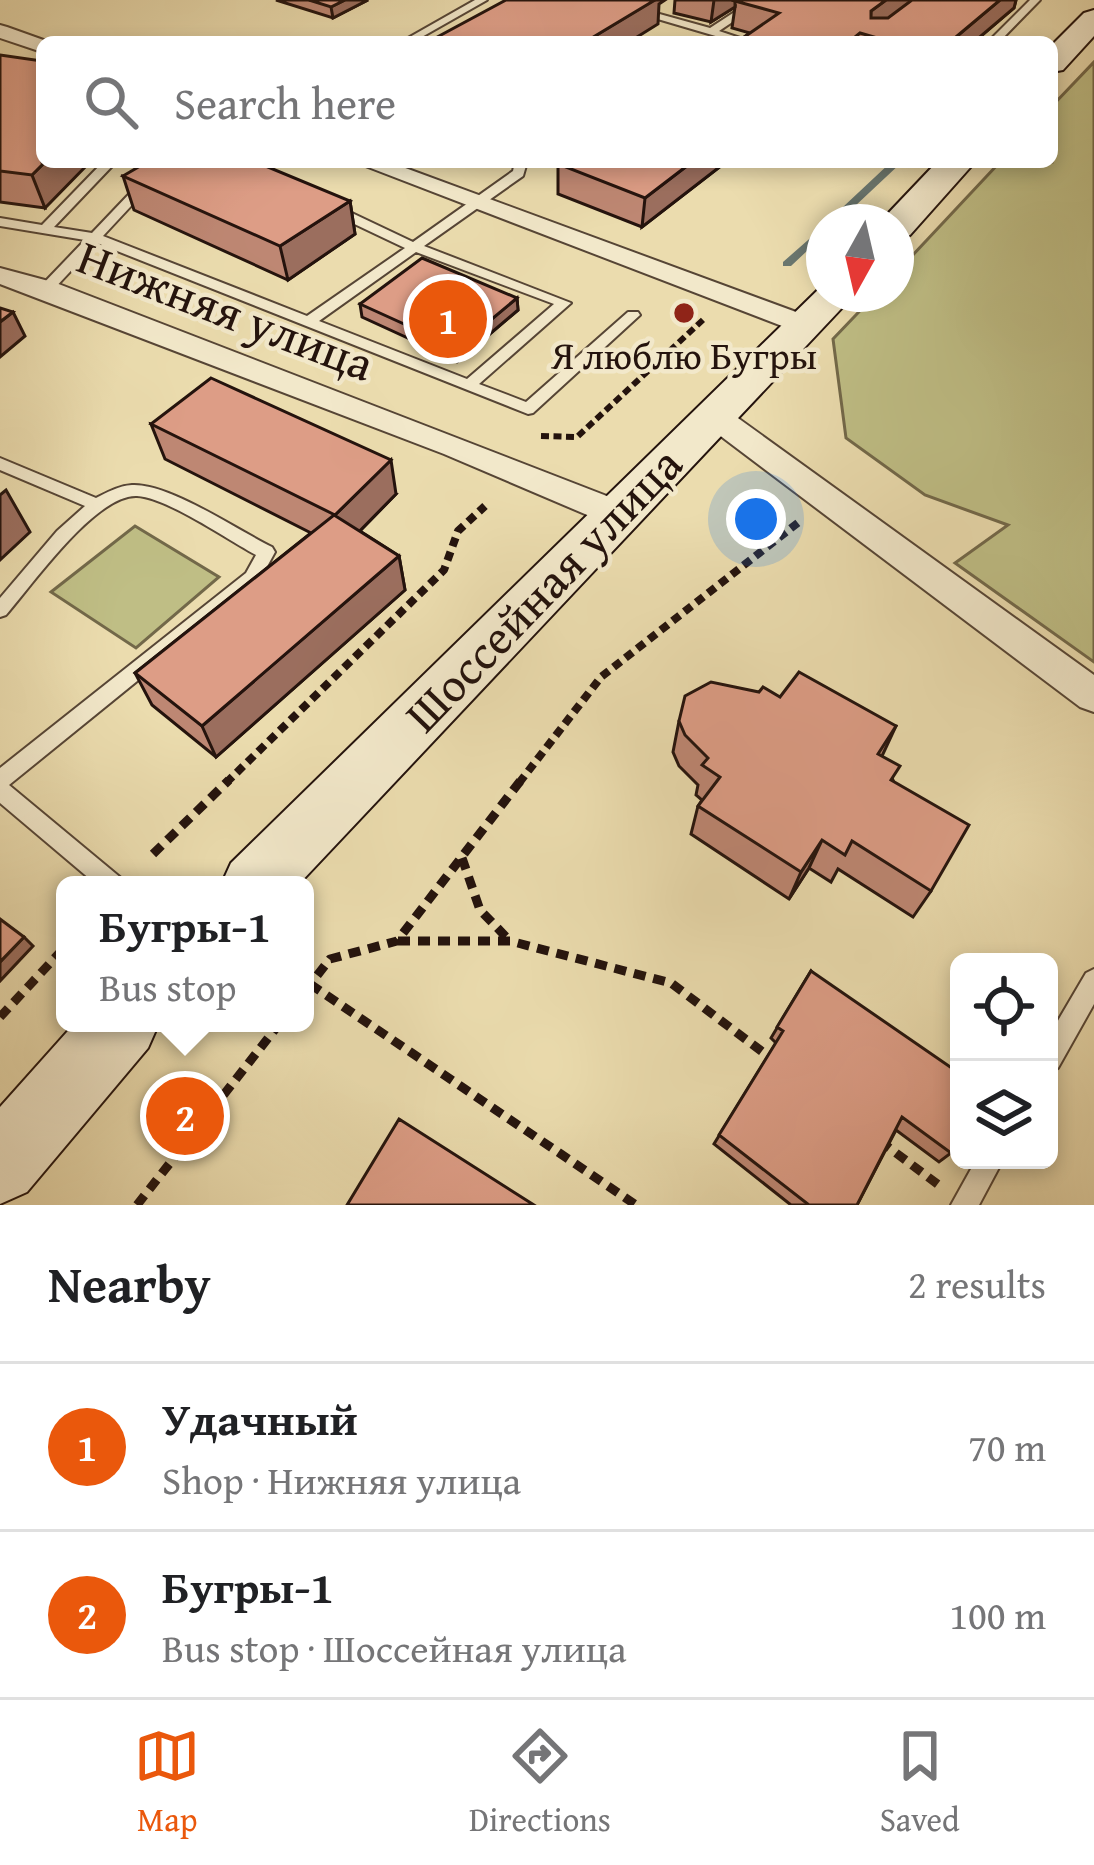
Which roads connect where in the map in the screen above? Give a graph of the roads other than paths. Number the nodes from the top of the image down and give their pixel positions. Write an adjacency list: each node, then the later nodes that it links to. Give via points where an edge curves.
1 (482, 0): 10 (lane)
2 (598, 0): 6 (lane)
3 (760, 0): 9 (lane)
4 (1035, 0): 12 (lane)
5 (668, 8): 6 (lane)
6 (655, 16): 9 (lane)
7 (1094, 19): 14 (main road)
8 (0, 31): 13 (street)
9 (711, 32): 11 (lane)
10 (417, 36)
11 (725, 36)
12 (999, 36)
13 (36, 44)
14 (1058, 57)
15 (104, 168): 24 (lane)
16 (160, 168): 25 (lane)
17 (383, 168): 21 (street)
18 (520, 168): 21 (lane)
19 (952, 168): 22 (main road)
20 (308, 199): 26 (lane)
21 (476, 202): 26 (lane); 29 (street)
22 (914, 208)
23 (0, 222): 24 (lane)
24 (46, 228): 25 (lane)
25 (93, 237): 28 (lane); 32 (lane)
26 (414, 247): 32 (lane); 33 (lane, via 564,303)
27 (0, 276): 28 (street, Нижняя улица)
28 (46, 289): 37 (street, Нижняя улица)
29 (806, 306)
30 (817, 312): 34 (main road, Шоссейная улица)
31 (633, 315): 33 (lane, via 528,409)
32 (311, 320): 33 (lane)
33 (468, 386)
34 (713, 415): 37 (main road, Шоссейная улица); 39 (street)
35 (0, 464): 36 (lane)
36 (95, 504): 38 (lane); 40 (lane, via 116,490 142,490 266,552 252,578)
37 (617, 514): 43 (main road, Шоссейная улица)
38 (0, 610)
39 (1094, 696)
40 (0, 781)
41 (0, 790): 42 (lane)
42 (102, 876)
43 (263, 876)
44 (1094, 981): 46 (lane)
45 (115, 1032): 47 (main road)
46 (1058, 1043)
47 (0, 1165)
48 (985, 1169): 49 (lane)
49 (964, 1204)

